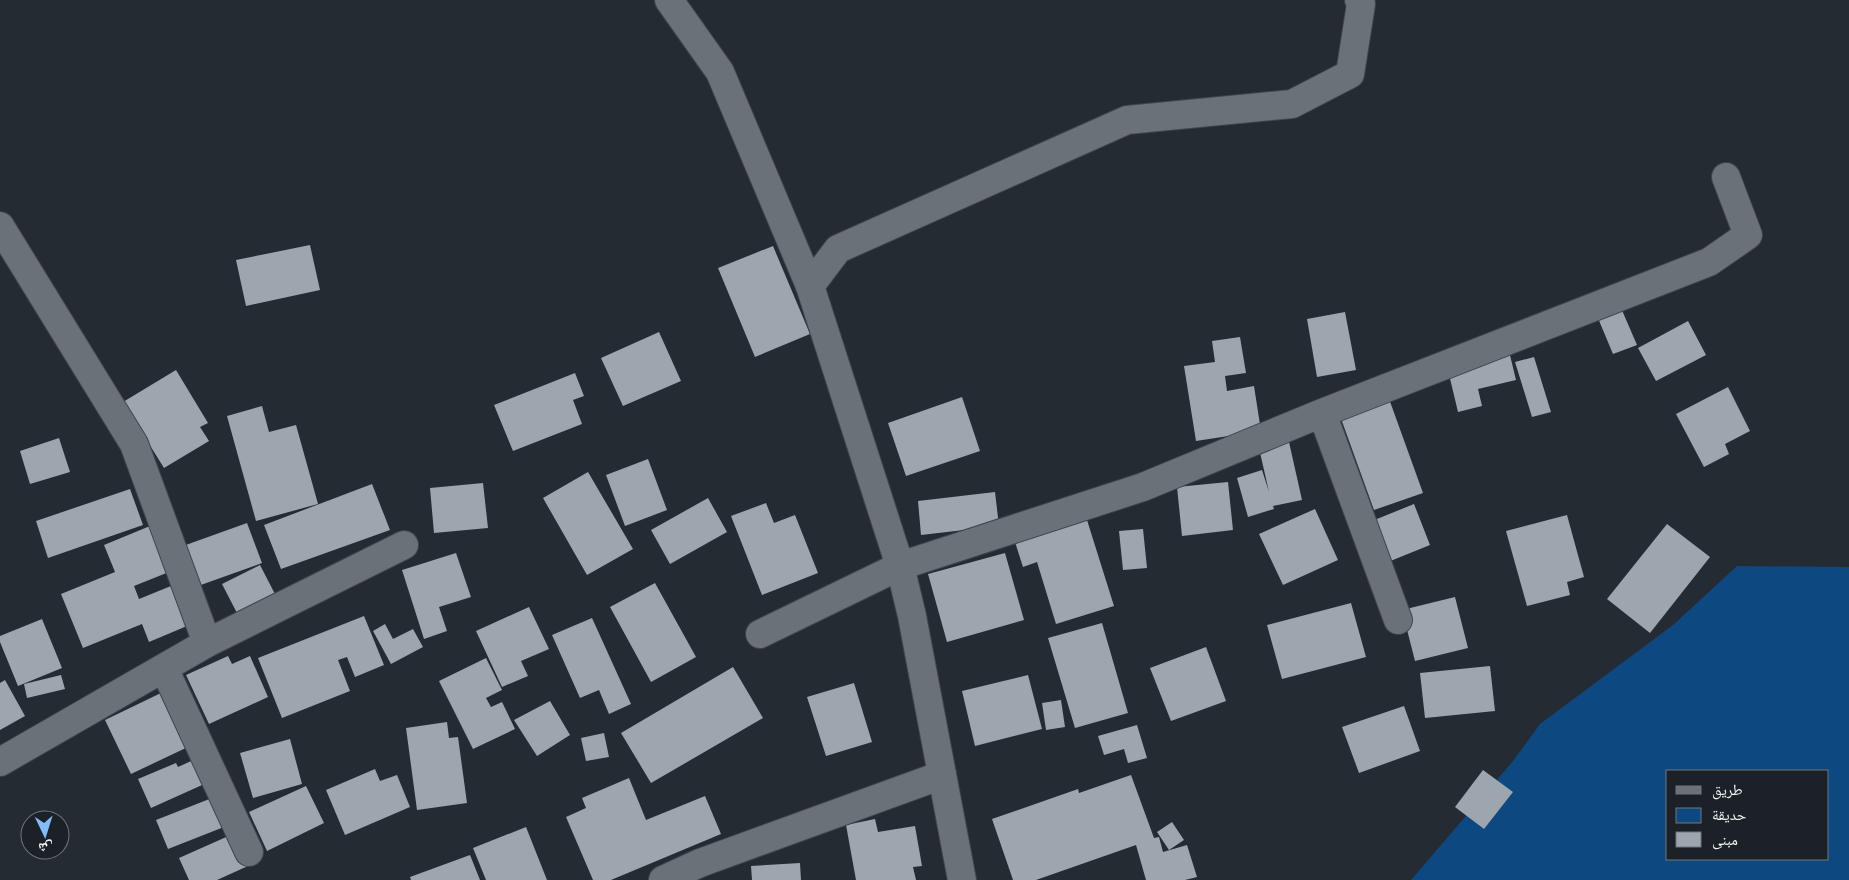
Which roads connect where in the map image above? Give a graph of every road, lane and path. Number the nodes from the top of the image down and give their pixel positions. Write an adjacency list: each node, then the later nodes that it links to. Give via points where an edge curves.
1 (669, 0): 5 (street, via 720,72)
2 (1359, 0): 5 (street, via 1350,74 1292,104 1127,120 838,249)
3 (1726, 178): 6 (street, via 1748,235 1709,262)
4 (0, 226): 11 (street, via 134,444)
5 (810, 286): 8 (street)
6 (1322, 413): 8 (street, via 1143,487); 9 (street)
7 (404, 545): 11 (street)
8 (900, 566): 10 (street); 14 (street)
9 (1398, 620)
10 (760, 634)
11 (206, 643): 12 (street)
12 (164, 668): 13 (street); 15 (street)
13 (0, 762)
14 (942, 775): 16 (street, via 700,863); 17 (street)
15 (249, 852)
16 (663, 880)
17 (962, 880)

